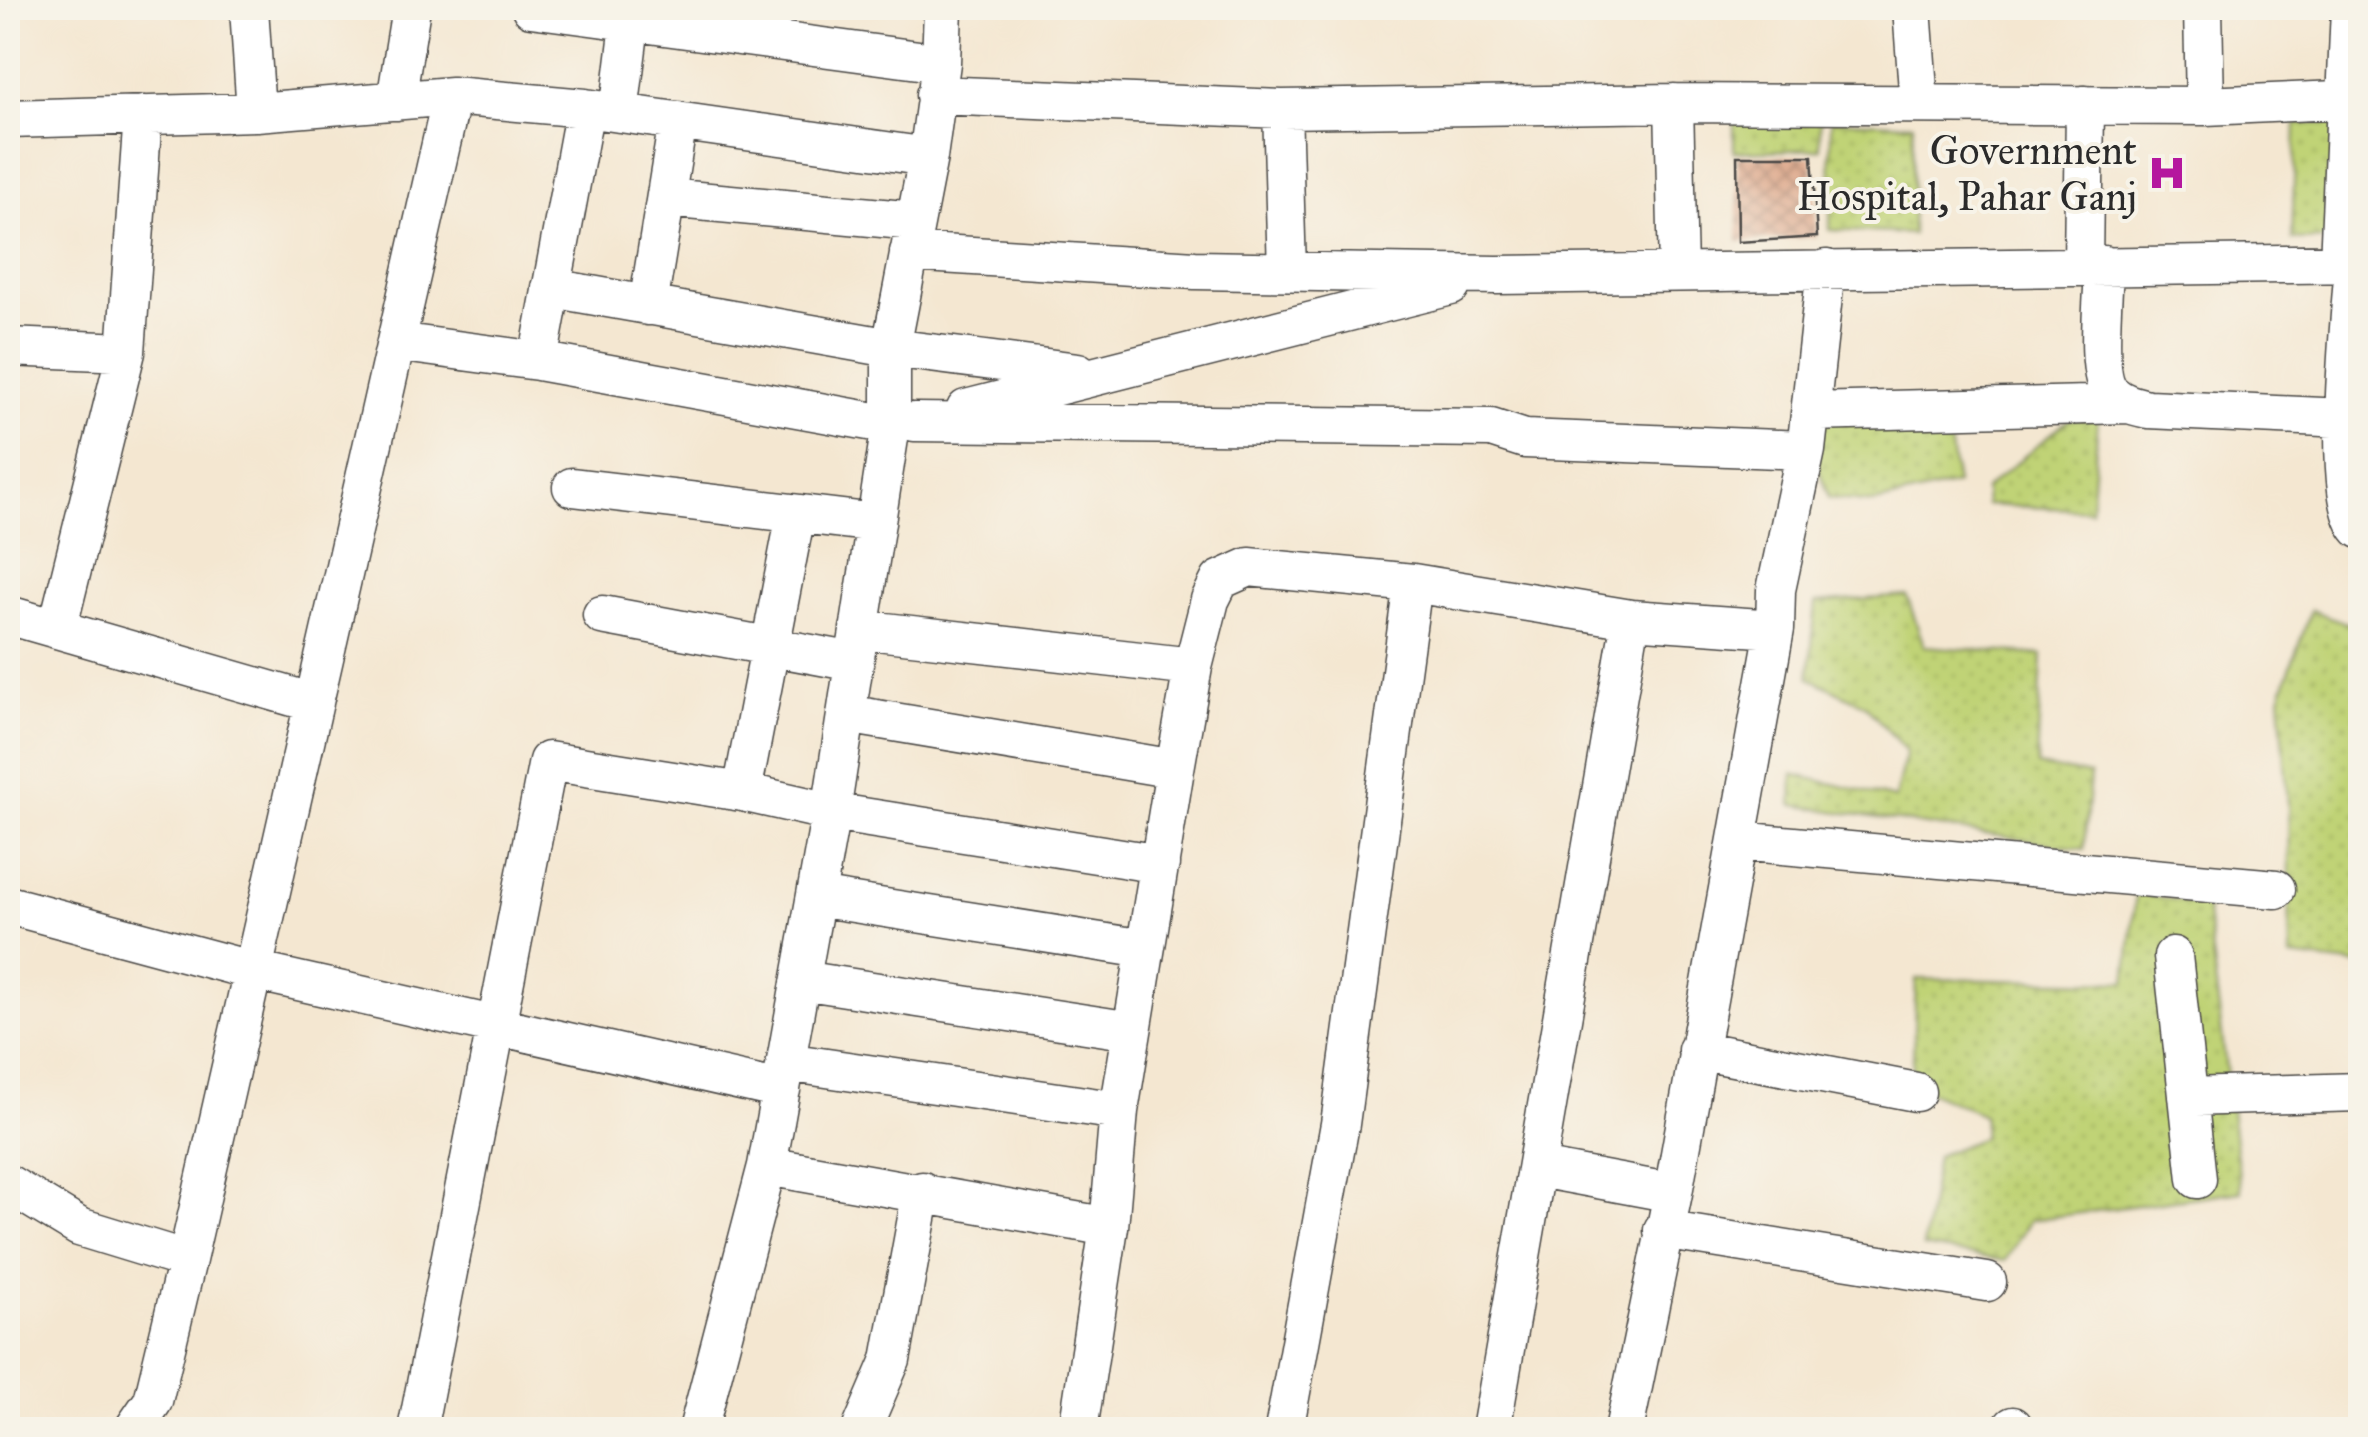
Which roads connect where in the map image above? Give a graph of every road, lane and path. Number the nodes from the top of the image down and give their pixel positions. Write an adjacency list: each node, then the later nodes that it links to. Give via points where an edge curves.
1 (249, 8): 19 (street)
2 (411, 8): 12 (street)
3 (532, 8): 8 (street)
4 (943, 8): 9 (street)
5 (1912, 8): 14 (street)
6 (2203, 8): 16 (street)
7 (2350, 8): 11 (street)
8 (631, 13): 9 (street); 18 (street)
9 (938, 79): 17 (street); 23 (street)
10 (452, 96): 12 (street); 18 (street); 34 (street)
11 (2354, 98): 16 (street); 26 (street)
12 (396, 100): 19 (street)
13 (1674, 103): 14 (street); 17 (street); 30 (street)
14 (1919, 104): 15 (street)
15 (2085, 105): 16 (street); 27 (street)
16 (2205, 106)
17 (1282, 109): 29 (street)
18 (602, 110): 22 (street); 32 (street)
19 (256, 112): 20 (street)
20 (143, 115): 21 (street); 37 (street)
21 (8, 118)
22 (678, 121): 23 (street); 24 (street)
23 (928, 157): 25 (street)
24 (666, 198): 25 (street); 33 (street)
25 (912, 237): 29 (street, via 1194,270); 36 (street)
26 (2351, 263): 27 (street); 42 (street)
27 (2093, 266): 28 (street); 40 (street, via 2103,374 2110,392)
28 (1826, 269): 30 (street); 41 (street)
29 (1287, 270): 31 (street)
30 (1678, 271): 31 (street)
31 (1497, 275): 39 (street)
32 (551, 288): 33 (street); 38 (street)
33 (648, 306): 36 (street)
34 (396, 342): 38 (street); 58 (street)
35 (8, 346): 37 (street)
36 (890, 348): 39 (street); 43 (street)
37 (126, 352): 53 (street)
38 (538, 361): 43 (street)
39 (1100, 375): 44 (street, via 914,422 1491,428 1525,439)
40 (2127, 404): 41 (street); 42 (street)
41 (1811, 412): 44 (street)
42 (2344, 418): 48 (street, via 2347,500)
43 (891, 425): 47 (street)
44 (1806, 450): 54 (street, via 1776,590)
45 (572, 488): 46 (street)
46 (796, 514): 47 (street); 55 (street)
47 (876, 523): 56 (street)
48 (2360, 529)
49 (1413, 583): 52 (street); 57 (street, via 1249,567 1232,573 1210,600); 95 (street, via 1340,1124)
50 (8, 614): 53 (street)
51 (602, 615): 55 (street)
52 (1631, 620): 54 (street); 81 (street)
53 (58, 626): 58 (street)
54 (1775, 629): 63 (street)
55 (770, 646): 56 (street); 61 (street)
56 (857, 646): 57 (street); 59 (street)
57 (1193, 668): 60 (street)
58 (314, 703): 70 (street)
59 (846, 714): 60 (street); 62 (street)
60 (1176, 769): 64 (street)
61 (742, 792): 62 (street); 72 (street, via 548,761)
62 (831, 812): 64 (street); 66 (street)
63 (1738, 841): 65 (street); 74 (street)
64 (1160, 864): 68 (street)
65 (2276, 889)
66 (816, 898): 68 (street); 71 (street)
67 (8, 905): 70 (street)
68 (1146, 949): 73 (street)
69 (2172, 956): 78 (street)
70 (254, 971): 72 (street); 88 (street)
71 (801, 980): 73 (street); 75 (street)
72 (499, 1029): 75 (street); 91 (street)
73 (1132, 1031): 79 (street)
74 (1697, 1050): 76 (street); 85 (street)
75 (783, 1076): 79 (street); 80 (street)
76 (1916, 1092)
77 (2360, 1092): 78 (street)
78 (2188, 1097): 82 (street)
79 (1119, 1111): 86 (street)
80 (767, 1166): 84 (street); 92 (street)
81 (1539, 1168): 85 (street); 96 (street)
82 (2197, 1179)
83 (8, 1184): 88 (street, via 79,1227)
84 (922, 1191): 86 (street); 93 (street, via 891,1360)
85 (1672, 1194): 87 (street)
86 (1108, 1227): 94 (street)
87 (1663, 1230): 89 (street); 97 (street)
88 (186, 1260): 90 (street, via 152,1401)
89 (1987, 1282)
90 (133, 1430)
91 (417, 1430)
92 (698, 1430)
93 (862, 1430)
94 (1078, 1430)
95 (1284, 1430)
96 (1491, 1430)
97 (1624, 1430)

